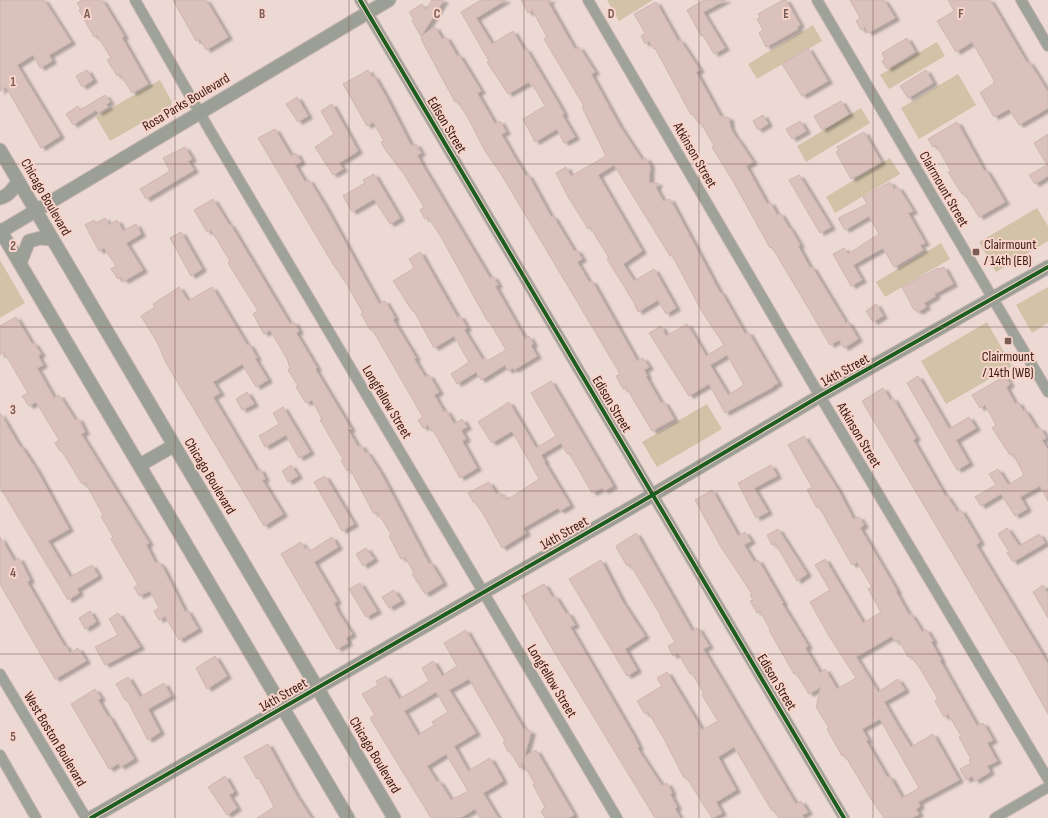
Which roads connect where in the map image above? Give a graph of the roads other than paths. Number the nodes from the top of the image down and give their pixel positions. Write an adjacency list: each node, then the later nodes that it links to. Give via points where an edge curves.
1 (135, 0): 9 (street, Longfellow Street)
2 (360, 0): 7 (street, Edison Street)
3 (389, 0): 7 (street, Rosa Parks Boulevard)
4 (588, 0): 20 (street, Atkinson Street)
5 (817, 0): 18 (street, Clairmount Street)
6 (1021, 0): 8 (street)
7 (368, 13): 9 (street, Rosa Parks Boulevard); 23 (street, Edison Street)
8 (1048, 46)
9 (200, 113): 13 (street, Rosa Parks Boulevard); 24 (street, Longfellow Street)
10 (0, 150): 11 (street, Chicago Boulevard)
11 (18, 181): 12 (street, via 13,190); 13 (street, Chicago Boulevard)
12 (0, 198)
13 (35, 211): 14 (street, Rosa Parks Boulevard); 15 (street, Chicago Boulevard)
14 (0, 231): 16 (street)
15 (52, 239): 16 (street, via 41,238 29,242); 21 (street, Chicago Boulevard)
16 (20, 263): 22 (street)
17 (1048, 267): 18 (street, 14th Street)
18 (993, 299): 19 (street, Clairmount Street); 20 (street, 14th Street)
19 (1048, 392)
20 (820, 396): 23 (street, 14th Street); 29 (street, Atkinson Street)
21 (173, 446): 22 (street); 26 (street, Chicago Boulevard)
22 (140, 465): 27 (street)
23 (653, 495): 24 (street, 14th Street); 37 (street, Edison Street)
24 (484, 593): 26 (street, 14th Street); 36 (street, Longfellow Street)
25 (0, 674): 32 (street, West Boston Boulevard)
26 (317, 688): 27 (street, 14th Street); 35 (street, Chicago Boulevard)
27 (283, 708): 33 (street, 14th Street); 34 (street)
28 (0, 755): 31 (street)
29 (1048, 779)
30 (1048, 788): 38 (street)
31 (36, 818)
32 (86, 818)
33 (91, 818)
34 (348, 818)
35 (394, 818)
36 (617, 818)
37 (844, 818)
38 (995, 818)

